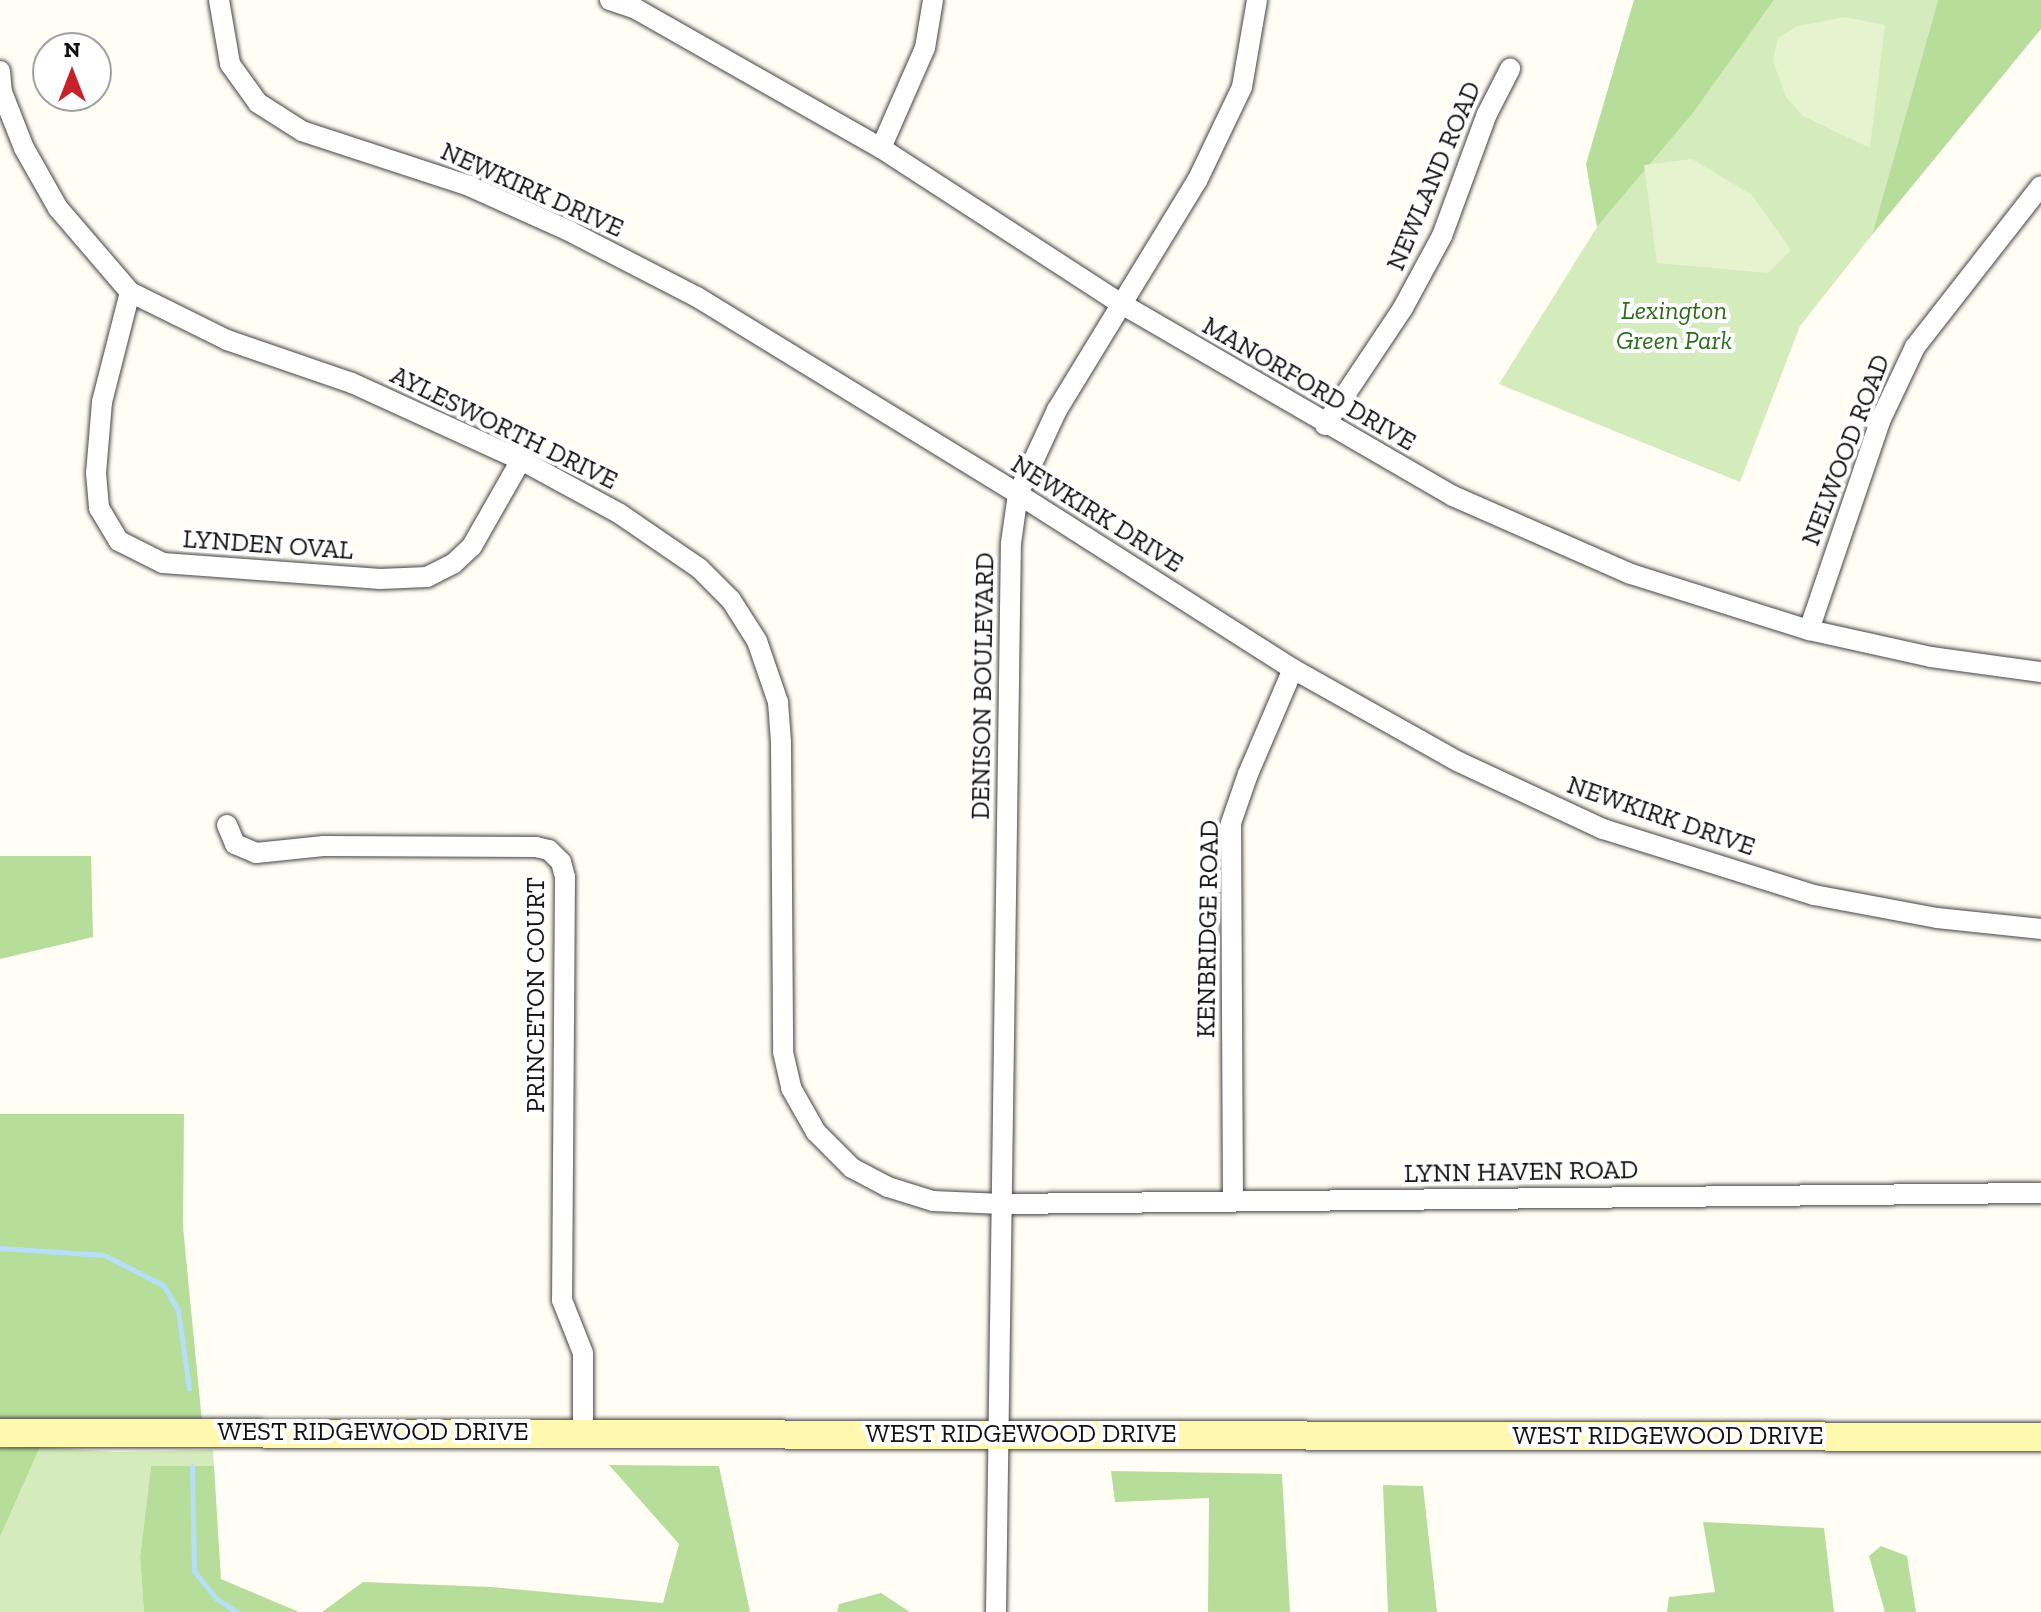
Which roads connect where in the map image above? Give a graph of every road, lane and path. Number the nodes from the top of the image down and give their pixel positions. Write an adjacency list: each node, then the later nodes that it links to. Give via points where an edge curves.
1 (219, 0): 14 (street, NEWKIRK DRIVE, via 230,64 258,103 302,131 469,186 569,231 697,297)
2 (610, 0): 5 (street, MANORFORD DRIVE)
3 (933, 0): 8 (street, via 925,48)
4 (1257, 0): 11 (street, DENISON BOULEVARD, via 1242,87 1197,181)
5 (637, 5): 8 (street, MANORFORD DRIVE)
6 (1510, 69): 12 (street, NEWLAND ROAD, via 1487,114 1442,236 1403,308)
7 (0, 71): 10 (street, AYLESWORTH DRIVE, via 2,92 24,148 58,208)
8 (881, 148): 11 (street, MANORFORD DRIVE)
9 (2041, 186): 15 (street, NELWOOD ROAD, via 1915,347 1876,432)
10 (130, 292): 13 (street, AYLESWORTH DRIVE, via 227,340 352,383); 13 (street, LYNDEN OVAL, via 102,402 99,508 119,541 163,563 380,579 427,577 453,564 472,546)
11 (1120, 303): 12 (street, MANORFORD DRIVE); 14 (street, DENISON BOULEVARD, via 1057,410)
12 (1325, 425): 15 (street, MANORFORD DRIVE, via 1453,496 1631,574)
13 (521, 460): 22 (street, AYLESWORTH DRIVE, via 620,514 699,568 731,600 757,641 778,702 781,742 783,1052 791,1088 816,1132 852,1168 888,1187 933,1201)
14 (1018, 494): 16 (street, NEWKIRK DRIVE); 22 (street, DENISON BOULEVARD, via 1011,543)
15 (1809, 630): 17 (street, MANORFORD DRIVE, via 1931,657)
16 (1293, 669): 19 (street, NEWKIRK DRIVE, via 1459,762 1603,829 1814,895 1937,918); 21 (street, KENBRIDGE ROAD, via 1231,823)
17 (2041, 672)
18 (227, 825): 23 (street, PRINCETON COURT, via 235,844 256,853 324,846 536,847 549,850 561,862 562,1300 583,1353)
19 (2041, 929)
20 (2041, 1193): 21 (street, LYNN HAVEN ROAD)
21 (1233, 1201): 22 (street, LYNN HAVEN ROAD)
22 (1002, 1204): 25 (street, DENISON BOULEVARD)
23 (583, 1432): 24 (main road, WEST RIDGEWOOD DRIVE); 25 (main road, WEST RIDGEWOOD DRIVE)
24 (0, 1433)
25 (999, 1434): 26 (main road, WEST RIDGEWOOD DRIVE); 27 (street, DENISON BOULEVARD)
26 (2041, 1437)
27 (996, 1612)

